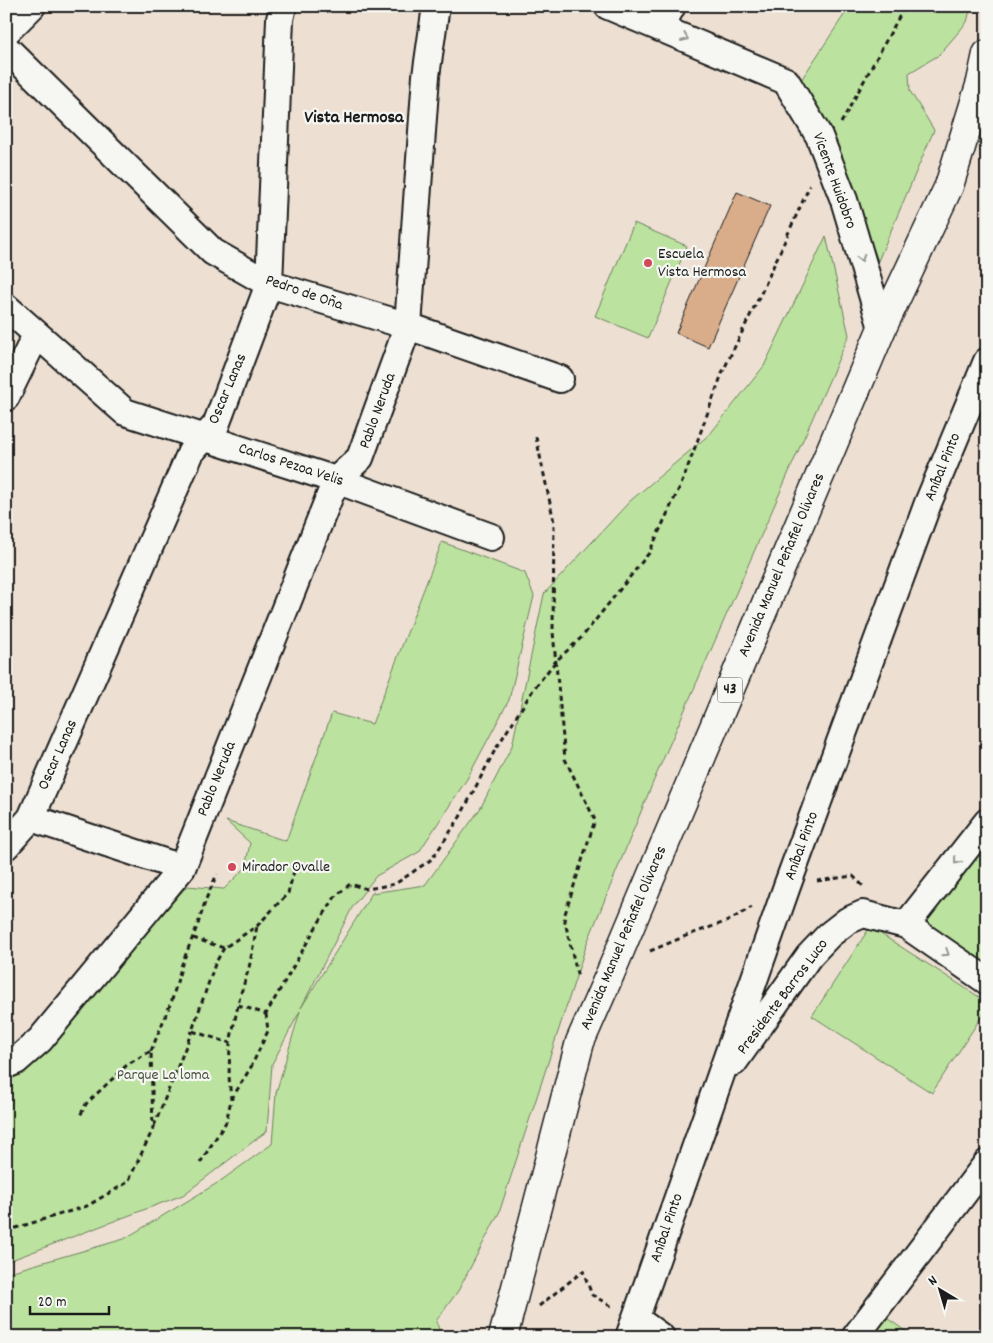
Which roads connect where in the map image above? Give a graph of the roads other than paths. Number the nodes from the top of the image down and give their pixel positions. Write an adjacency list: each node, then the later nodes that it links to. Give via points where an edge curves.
1 (32, 6): 6 (street)
2 (282, 6): 9 (street, Oscar Lanas)
3 (436, 6): 11 (street, Pablo Neruda, via 426,76)
4 (608, 6): 5 (street, Vicente Huidobro)
5 (666, 17): 12 (street, Vicente Huidobro, one-way to 12, via 786,81 820,136 844,200)
6 (6, 32)
7 (6, 48): 9 (street, Pedro de Oña, via 213,252)
8 (987, 54): 12 (main road, Avenida Manuel Peñafiel Olivares / 43, via 949,186)
9 (270, 284): 11 (street, Pedro de Oña); 17 (street, Oscar Lanas, via 216,425)
10 (6, 307): 13 (street, Carlos Pezoa Velis)
11 (408, 326): 15 (street, Pedro de Oña); 18 (street, Pablo Neruda, via 360,458)
12 (882, 328): 29 (main road, Avenida Manuel Peñafiel Olivares / 43, via 580,1042)
13 (36, 334): 16 (street); 17 (street, Carlos Pezoa Velis, via 125,412)
14 (987, 360): 27 (street, Aníbal Pinto, via 924,512)
15 (560, 379)
16 (6, 397)
17 (205, 437): 18 (street, Carlos Pezoa Velis); 20 (street, Oscar Lanas, via 191,452)
18 (336, 480): 19 (street, Carlos Pezoa Velis); 23 (street, Pablo Neruda)
19 (491, 537)
20 (31, 818): 22 (street, Oscar Lanas); 23 (street)
21 (987, 822): 24 (street, one-way to 24)
22 (6, 846)
23 (182, 868): 26 (street, Pablo Neruda, via 40,1040)
24 (906, 926): 25 (street, Presidente Barros Luco, one-way to 25); 27 (street, Presidente Barros Luco, via 863,914 829,935 809,956)
25 (987, 981)
26 (6, 1065)
27 (715, 1088): 30 (street, Aníbal Pinto)
28 (987, 1162): 32 (street)
29 (506, 1327)
30 (632, 1328): 31 (street)
31 (661, 1337)
32 (855, 1337)

